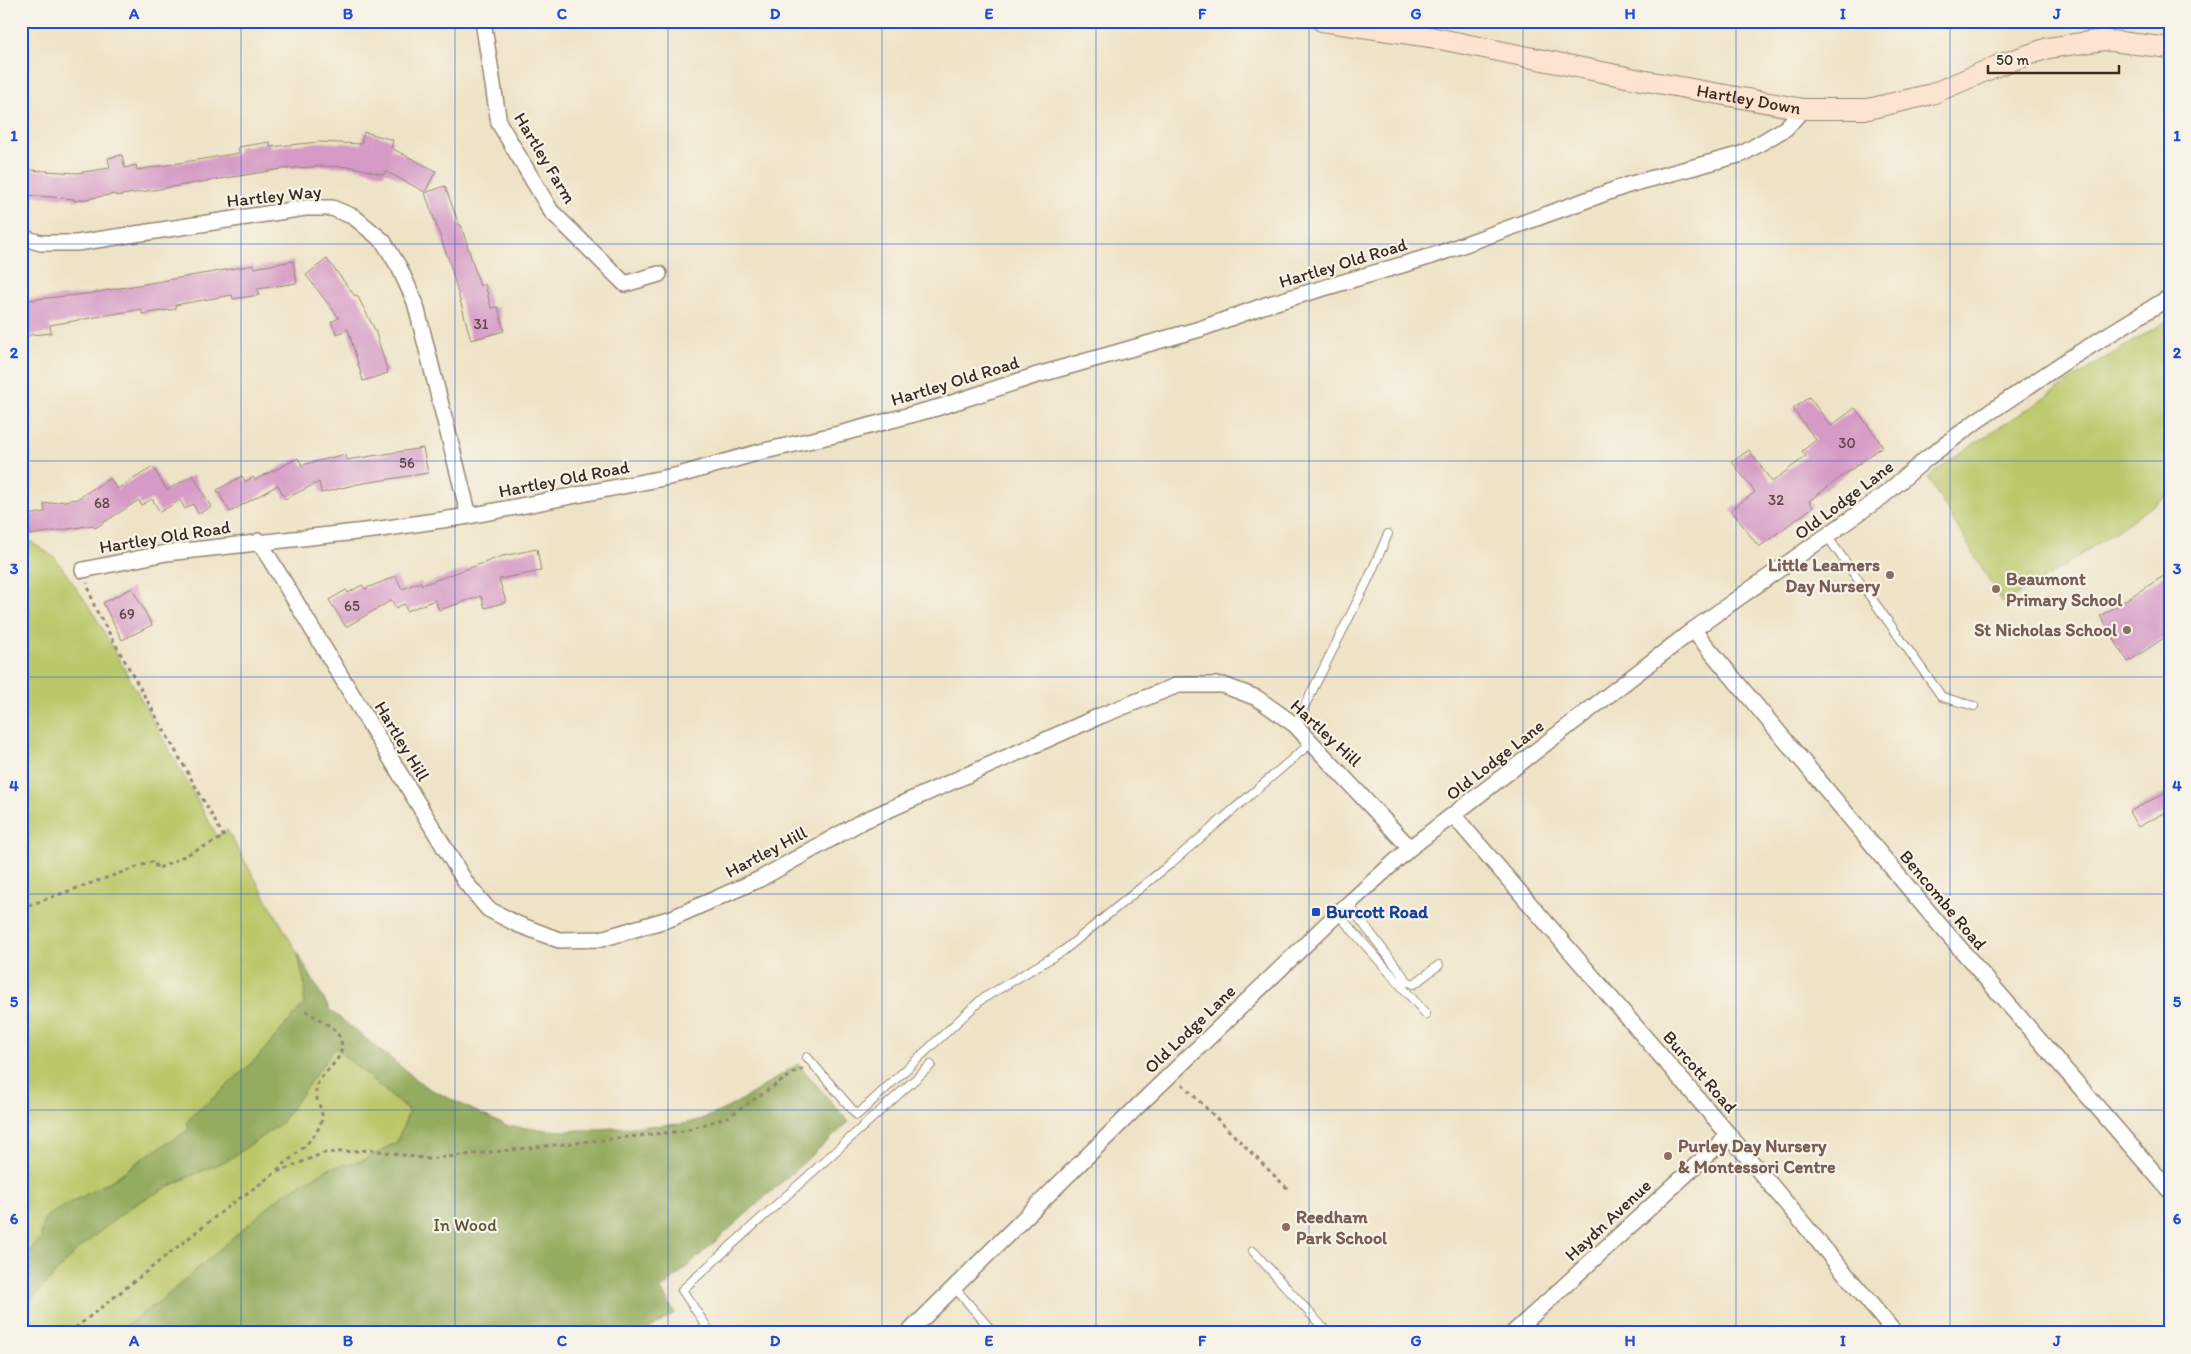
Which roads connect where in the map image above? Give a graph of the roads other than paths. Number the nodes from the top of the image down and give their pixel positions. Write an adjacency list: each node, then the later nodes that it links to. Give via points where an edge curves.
1 (483, 21): 6 (street, Hartley Farm, via 499,123 551,211 625,284)
2 (1322, 21): 4 (street, Hartley Down, via 1430,37 1641,80)
3 (2170, 48): 4 (street, Hartley Down, via 2103,40 2048,48 1932,94 1868,109)
4 (1803, 108): 8 (street, Hartley Old Road, via 1786,128 1742,154 1628,185 1432,256 1266,305 1200,329 1034,376 940,407 679,475)
5 (21, 237): 8 (street, Hartley Way, via 41,243 77,244 305,208 332,208 354,217 383,240 416,302)
6 (659, 274)
7 (2170, 297): 10 (street, Old Lodge Lane, via 1978,420)
8 (469, 516): 11 (street, Hartley Old Road, via 374,530)
9 (1388, 534): 15 (lane)
10 (1828, 536): 13 (street, Old Lodge Lane); 14 (lane, via 1942,697)
11 (259, 541): 12 (street, Hartley Old Road, via 166,553); 15 (street, Hartley Hill, via 466,883 488,909 559,940 602,939 672,918 760,879 861,822 1178,685 1224,685 1257,698)
12 (82, 570)
13 (1693, 630): 17 (street, Old Lodge Lane); 25 (street, Bencombe Road, via 1938,923)
14 (1974, 706)
15 (1296, 725): 16 (street, Hartley Hill)
16 (1312, 742): 18 (street, Hartley Hill); 22 (lane, via 1063,951 982,999 857,1114)
17 (1454, 816): 18 (street, Old Lodge Lane); 24 (street, Burcott Road)
18 (1410, 848): 19 (street, Old Lodge Lane)
19 (1343, 909): 20 (lane, via 1408,982 1414,984); 21 (lane); 27 (street, Old Lodge Lane)
20 (1439, 965)
21 (1426, 1014)
22 (807, 1057)
23 (931, 1065): 28 (lane, via 682,1290)
24 (1729, 1135): 32 (street, Haydn Avenue); 33 (street, Burcott Road)
25 (2170, 1191)
26 (1252, 1251): 31 (lane)
27 (954, 1287): 29 (street, Old Lodge Lane); 30 (lane)
28 (711, 1333)
29 (908, 1333)
30 (994, 1333)
31 (1328, 1333)
32 (1513, 1333)
33 (1896, 1333)

